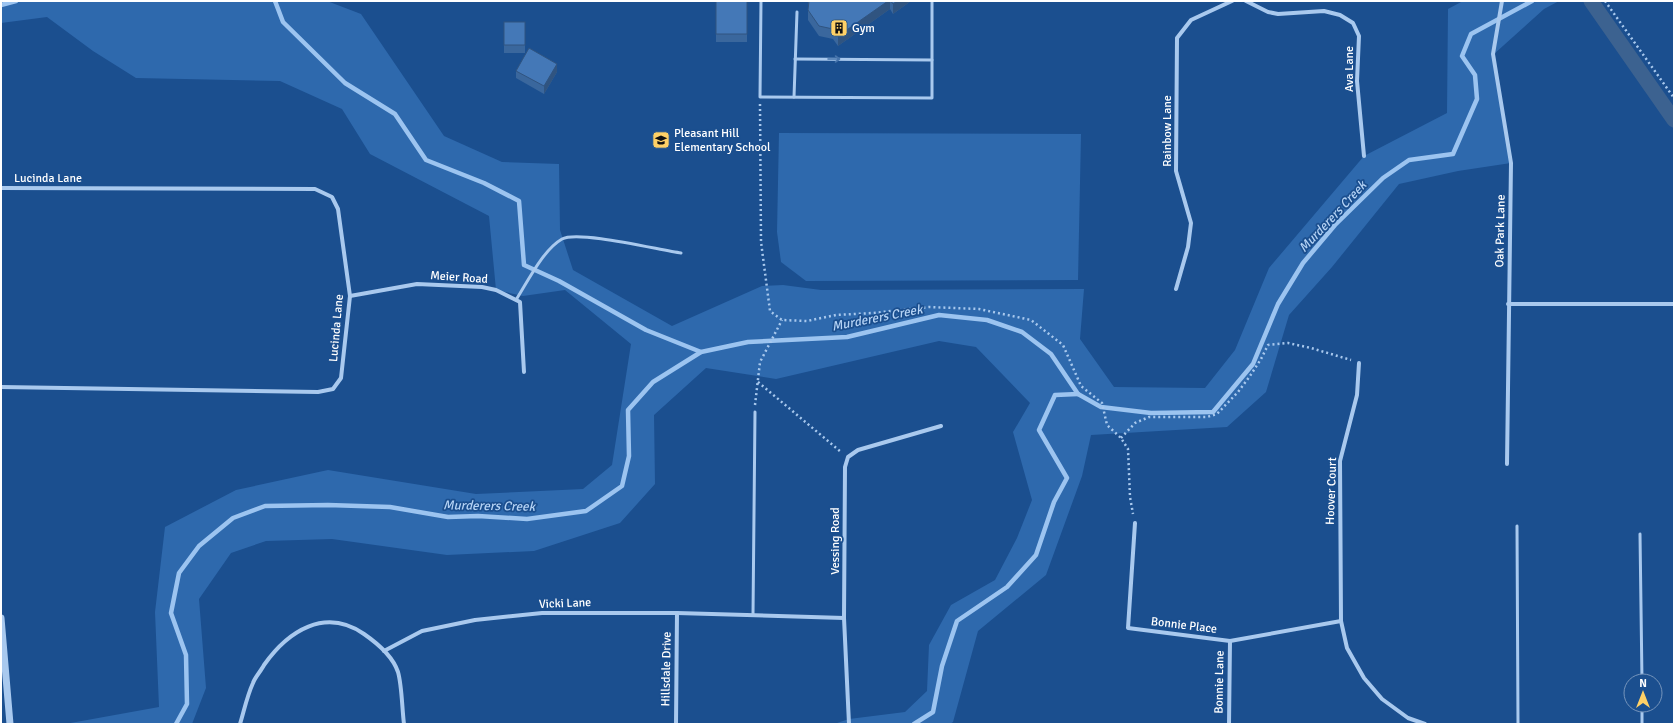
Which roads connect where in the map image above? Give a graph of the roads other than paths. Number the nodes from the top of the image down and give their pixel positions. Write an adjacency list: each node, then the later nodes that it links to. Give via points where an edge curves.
1 (761, 1): 9 (lane, via 760,98)
2 (932, 1): 8 (lane)
3 (1232, 1): 13 (street, Rainbow Lane, via 1191,20 1177,38 1176,171 1191,223 1188,247)
4 (1246, 1): 10 (street, Ava Lane, via 1268,12 1278,14 1324,11 1340,14 1353,23 1359,36 1357,81)
5 (1502, 3): 16 (street, Oak Park Lane, via 1494,54 1511,163)
6 (797, 12): 7 (lane)
7 (795, 59): 8 (lane, one-way to 8); 9 (lane)
8 (932, 60): 9 (lane, via 932,98)
9 (794, 98)
10 (1364, 156)
11 (1, 188): 14 (street, Lucinda Lane, via 315,189 332,197 338,209)
12 (681, 254): 15 (lane, via 582,236 564,238 554,245 539,264)
13 (1176, 289)
14 (350, 296): 15 (street, Meier Road, via 417,284 482,287 496,290); 20 (street, Lucinda Lane, via 341,378 333,389 318,392)
15 (516, 300): 19 (street, via 520,302)
16 (1508, 304): 17 (street); 23 (street, Oak Park Lane)
17 (1674, 304)
18 (1359, 363): 31 (street, Hoover Court, via 1357,395 1340,461)
19 (524, 372)
20 (1, 387)
21 (755, 412): 28 (lane)
22 (941, 426): 30 (street, Vessing Road, via 858,450 848,457 845,467)
23 (1506, 464)
24 (1135, 524): 32 (street, Bonnie Place, via 1128,628)
25 (1517, 526): 43 (lane)
26 (1640, 534): 34 (lane)
27 (677, 614): 28 (street, Vicki Lane); 33 (street, Vicki Lane, via 542,614 475,620 422,631); 39 (street, Hillsdale Drive)
28 (753, 615): 30 (street, Vicki Lane)
29 (1, 618): 36 (street)
30 (844, 618): 40 (street, Vessing Road)
31 (1341, 621): 32 (street, Bonnie Place); 42 (street, Hoover Court, via 1347,648 1364,678 1382,699 1408,718)
32 (1230, 641): 41 (street, Bonnie Lane)
33 (384, 651): 37 (street, via 353,626 321,622 303,628 289,636 253,682); 38 (street, via 398,672)
34 (1642, 673)
35 (1642, 713): 44 (lane)
36 (10, 724)
37 (240, 724)
38 (404, 724)
39 (676, 724)
40 (849, 724)
41 (1229, 724)
42 (1425, 724)
43 (1518, 724)
44 (1642, 724)

